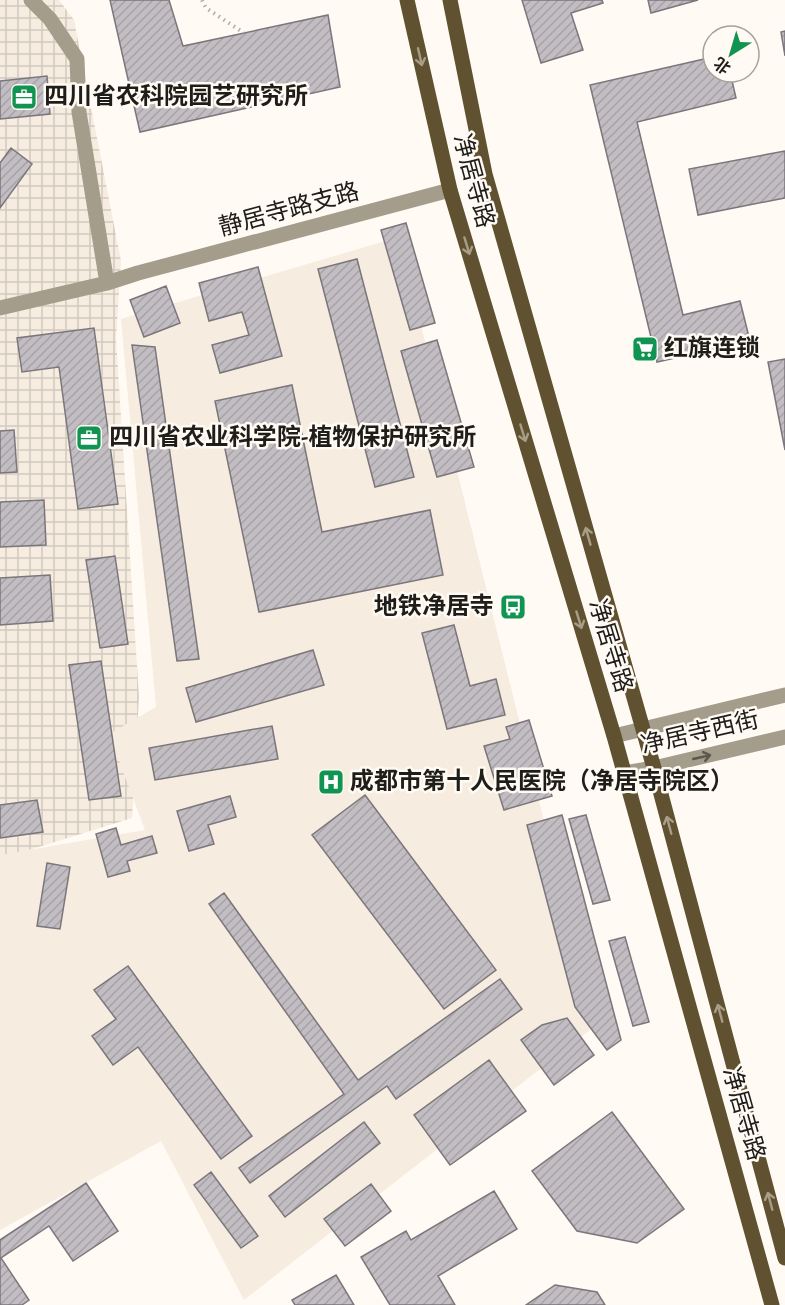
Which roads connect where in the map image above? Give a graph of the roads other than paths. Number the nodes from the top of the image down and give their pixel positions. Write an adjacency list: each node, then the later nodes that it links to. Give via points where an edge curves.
1 (31, 0): 5 (street, via 50,18 77,59 79,112)
2 (407, 0): 4 (main road, 净居寺路, one-way to 4)
3 (450, 0): 8 (main road, 净居寺路, one-way to 3, via 485,174)
4 (450, 190): 5 (street, 静居寺路支路); 9 (main road, 净居寺路, one-way to 9)
5 (107, 283): 6 (street, 静居寺路支路)
6 (0, 308)
7 (785, 695): 8 (street, 净居寺西街)
8 (643, 730): 9 (street, 净居寺西街); 11 (main road, 净居寺路)
9 (614, 736): 12 (main road, 净居寺路)
10 (785, 737): 11 (street, 净居寺西街, one-way to 10)
11 (654, 768): 12 (street, 净居寺西街); 13 (main road, 净居寺路, one-way to 11)
12 (624, 773): 14 (main road, 净居寺路)
13 (785, 1258)
14 (772, 1305)

